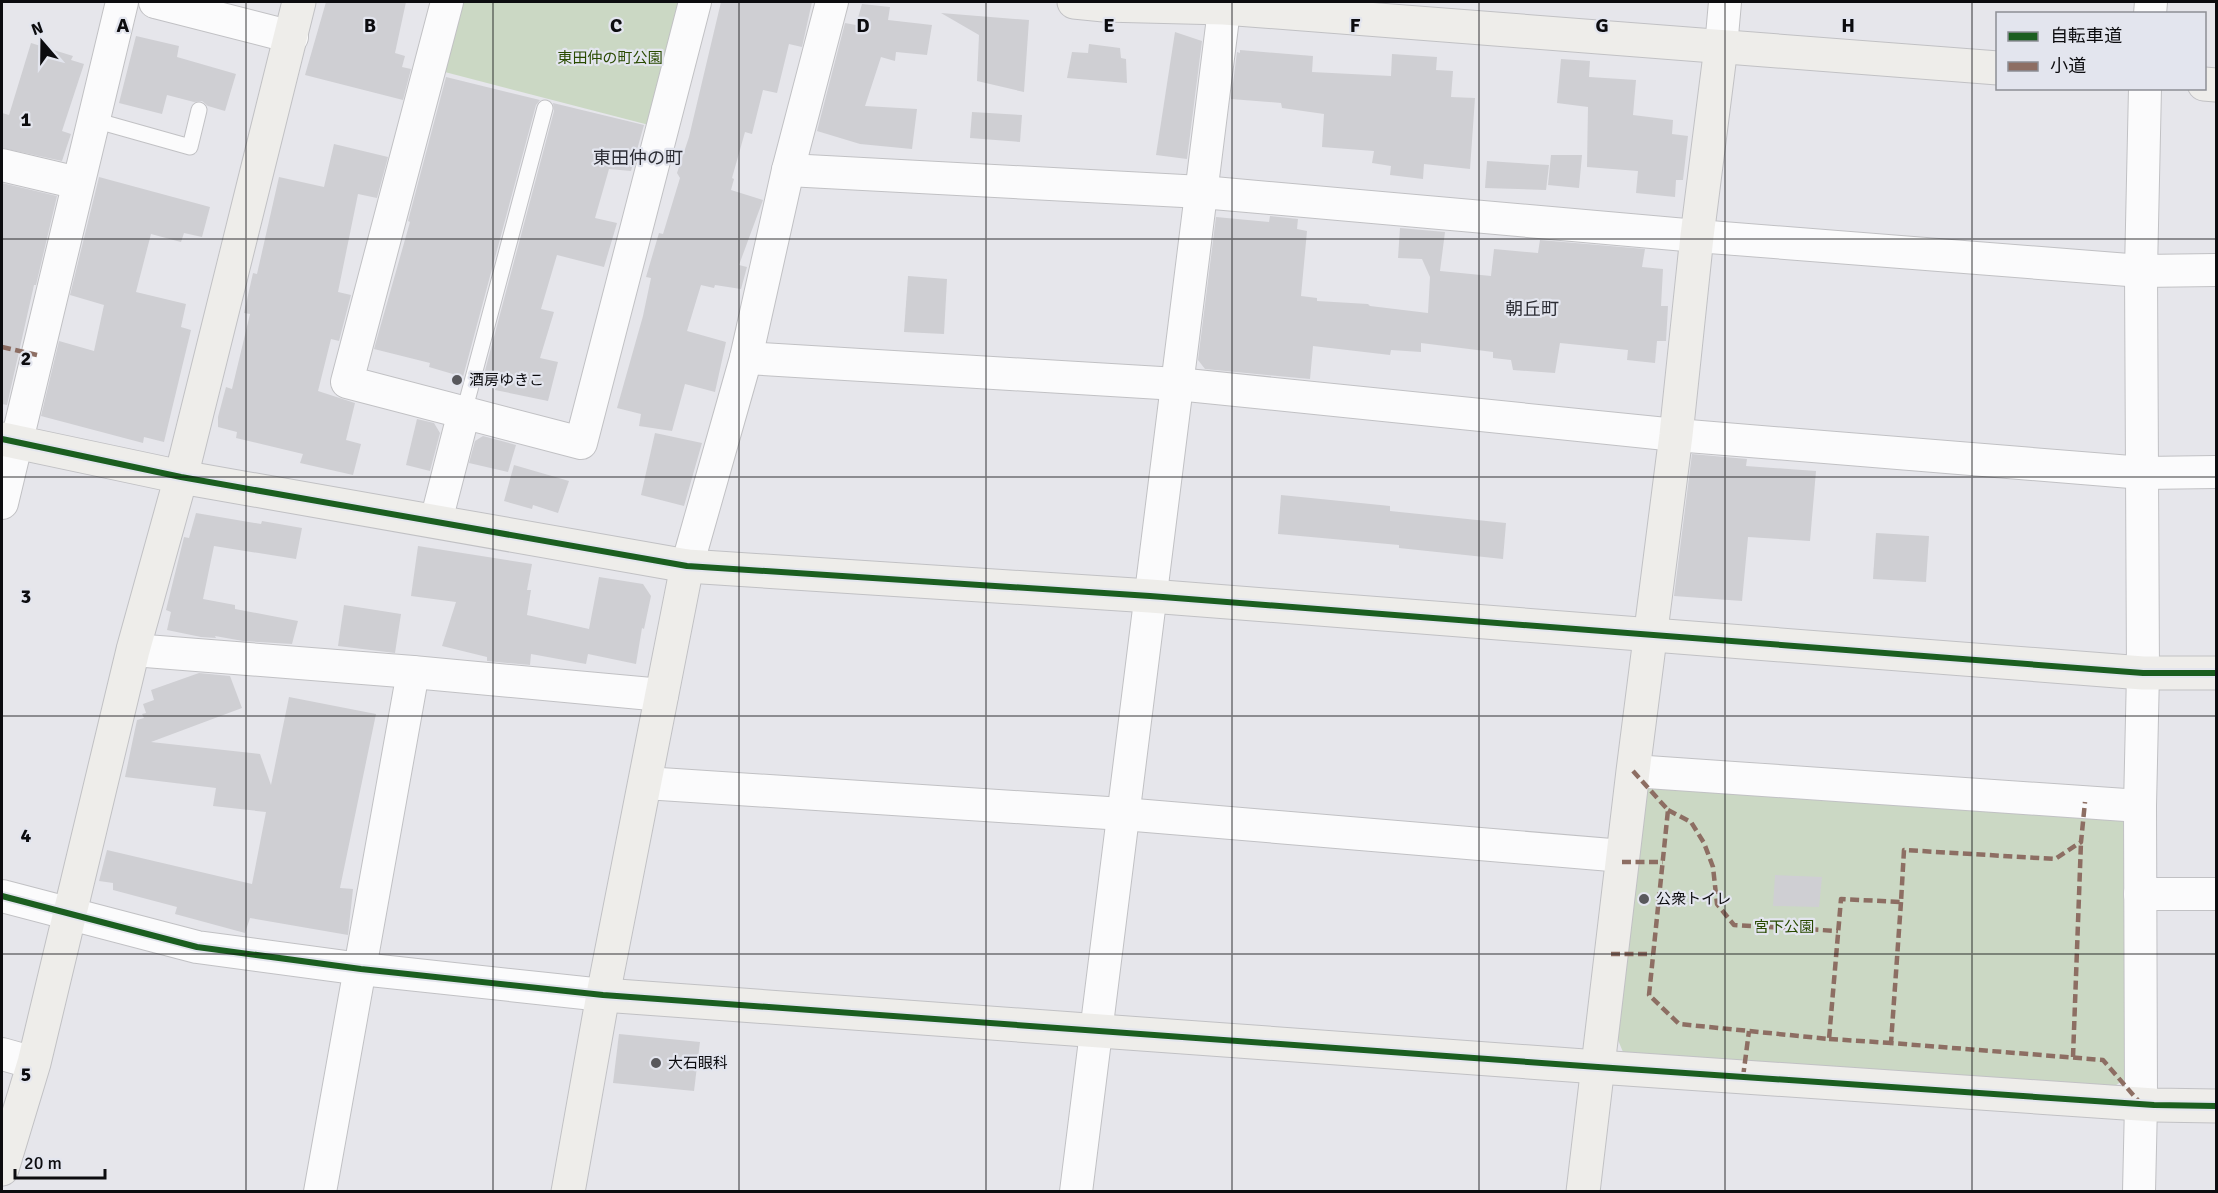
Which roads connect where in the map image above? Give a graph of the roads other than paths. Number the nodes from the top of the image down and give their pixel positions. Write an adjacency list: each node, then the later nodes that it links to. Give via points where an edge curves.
1 (122, 2): 16 (street)
2 (155, 2): 10 (street)
3 (300, 2): 10 (street)
4 (447, 2): 26 (street, via 347,382)
5 (695, 2): 26 (street, via 581,443)
6 (832, 2): 18 (street)
7 (1074, 2): 9 (street)
8 (1725, 2): 11 (street)
9 (1225, 5): 11 (street); 20 (street)
10 (292, 37): 31 (street)
11 (1721, 47): 12 (street); 21 (street)
12 (1996, 68)
13 (2145, 90): 23 (street)
14 (545, 108): 26 (lane)
15 (199, 110): 16 (lane, via 190,147)
16 (94, 120): 19 (street)
17 (2, 165): 19 (street)
18 (788, 170): 20 (street); 24 (street)
19 (78, 183): 28 (street)
20 (1202, 192): 21 (street); 25 (street)
21 (1697, 236): 23 (street); 27 (street)
22 (2217, 270): 23 (street)
23 (2141, 271): 30 (street)
24 (746, 358): 25 (street); 34 (street)
25 (1177, 384): 27 (street); 35 (street)
26 (464, 412): 33 (street)
27 (1676, 435): 30 (street); 36 (street)
28 (9, 441): 31 (street); 32 (street)
29 (2217, 472): 30 (street)
30 (2143, 473): 39 (street)
31 (181, 477): 33 (street); 37 (street)
32 (2, 503)
33 (436, 521): 34 (street)
34 (687, 566): 35 (street); 41 (street)
35 (1150, 596): 36 (street); 45 (street)
36 (1650, 636): 39 (street); 42 (street)
37 (133, 650): 38 (street); 50 (street)
38 (412, 672): 41 (street); 51 (street)
39 (2143, 672): 40 (street); 44 (street)
40 (2217, 673)
41 (662, 695): 43 (street)
42 (1633, 771): 44 (street); 46 (street)
43 (645, 783): 45 (street); 52 (street)
44 (2140, 806): 47 (street)
45 (1123, 814): 46 (street); 53 (street)
46 (1623, 856): 56 (street)
47 (2140, 894): 48 (street); 57 (street)
48 (2217, 894)
49 (2, 896): 50 (street)
50 (71, 915): 51 (street, via 197,947); 55 (street)
51 (361, 969): 52 (street); 60 (street)
52 (603, 995): 53 (street); 61 (street)
53 (1096, 1030): 56 (street); 62 (street)
54 (2, 1054): 55 (street)
55 (34, 1063): 59 (street)
56 (1598, 1067): 57 (street); 63 (street)
57 (2141, 1104): 58 (street); 64 (street)
58 (2217, 1106)
59 (2, 1169)
60 (320, 1191)
61 (568, 1191)
62 (1076, 1191)
63 (1583, 1191)
64 (2139, 1191)

